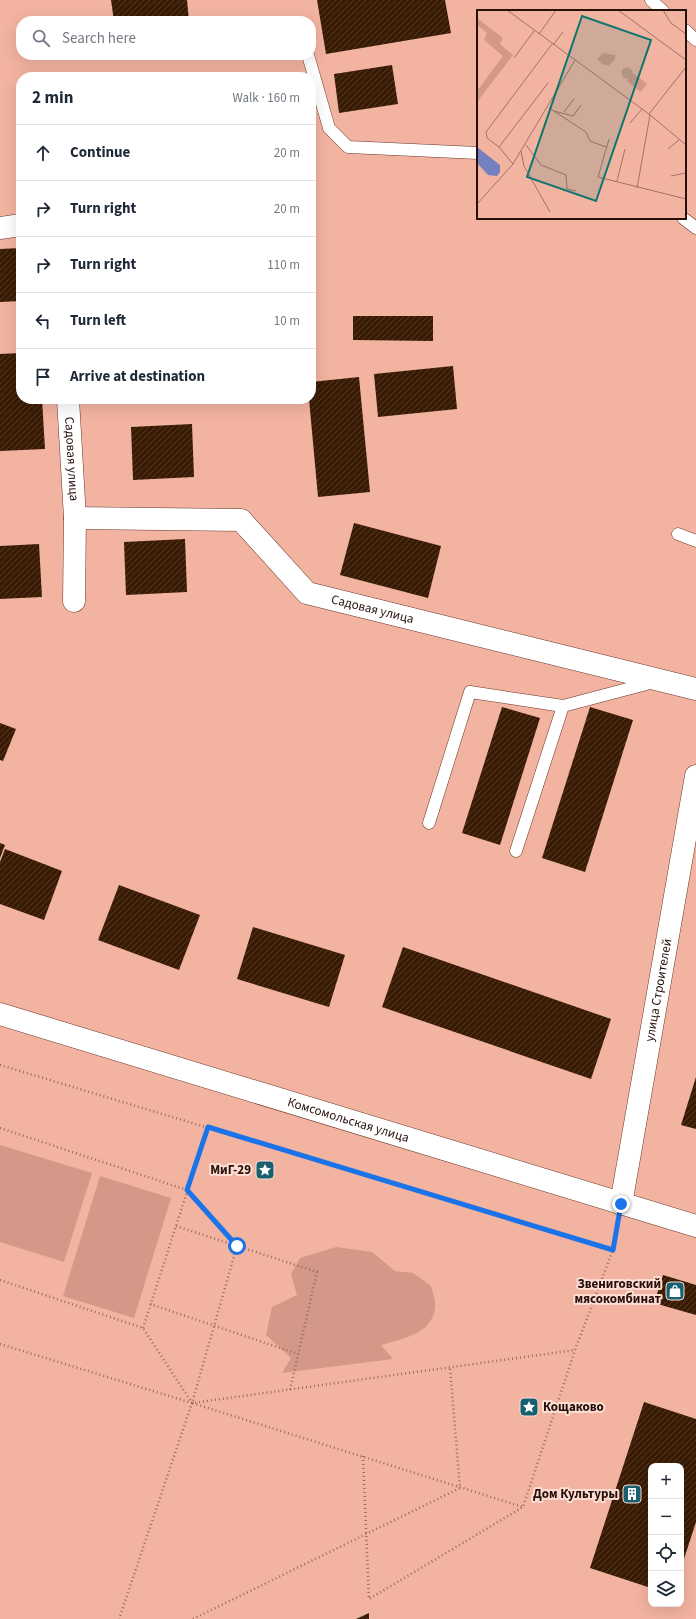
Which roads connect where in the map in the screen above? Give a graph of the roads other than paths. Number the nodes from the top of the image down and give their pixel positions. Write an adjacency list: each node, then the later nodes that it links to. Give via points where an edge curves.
1 (651, 0): 2 (lane)
2 (662, 10)
3 (686, 31): 4 (lane)
4 (696, 40)
5 (309, 60): 6 (lane)
6 (313, 72)
7 (316, 83): 8 (lane, via 329,128 348,147)
8 (477, 153)
9 (684, 219): 12 (lane)
10 (16, 226): 11 (street)
11 (0, 228)
12 (696, 228)
13 (68, 404): 14 (street, Садовая улица)
14 (75, 518): 17 (street, Садовая улица); 18 (street, Садовая улица, via 242,520 307,593)
15 (678, 534): 16 (lane)
16 (696, 542)
17 (74, 601)
18 (661, 680): 19 (street, Садовая улица); 20 (lane)
19 (696, 689)
20 (563, 706): 22 (lane, via 470,692); 23 (lane)
21 (696, 776): 25 (street, улица Строителей)
22 (429, 823)
23 (516, 851)
24 (0, 1014): 25 (street, Комсомольская улица)
25 (621, 1204): 26 (street, Комсомольская улица)
26 (696, 1226)

